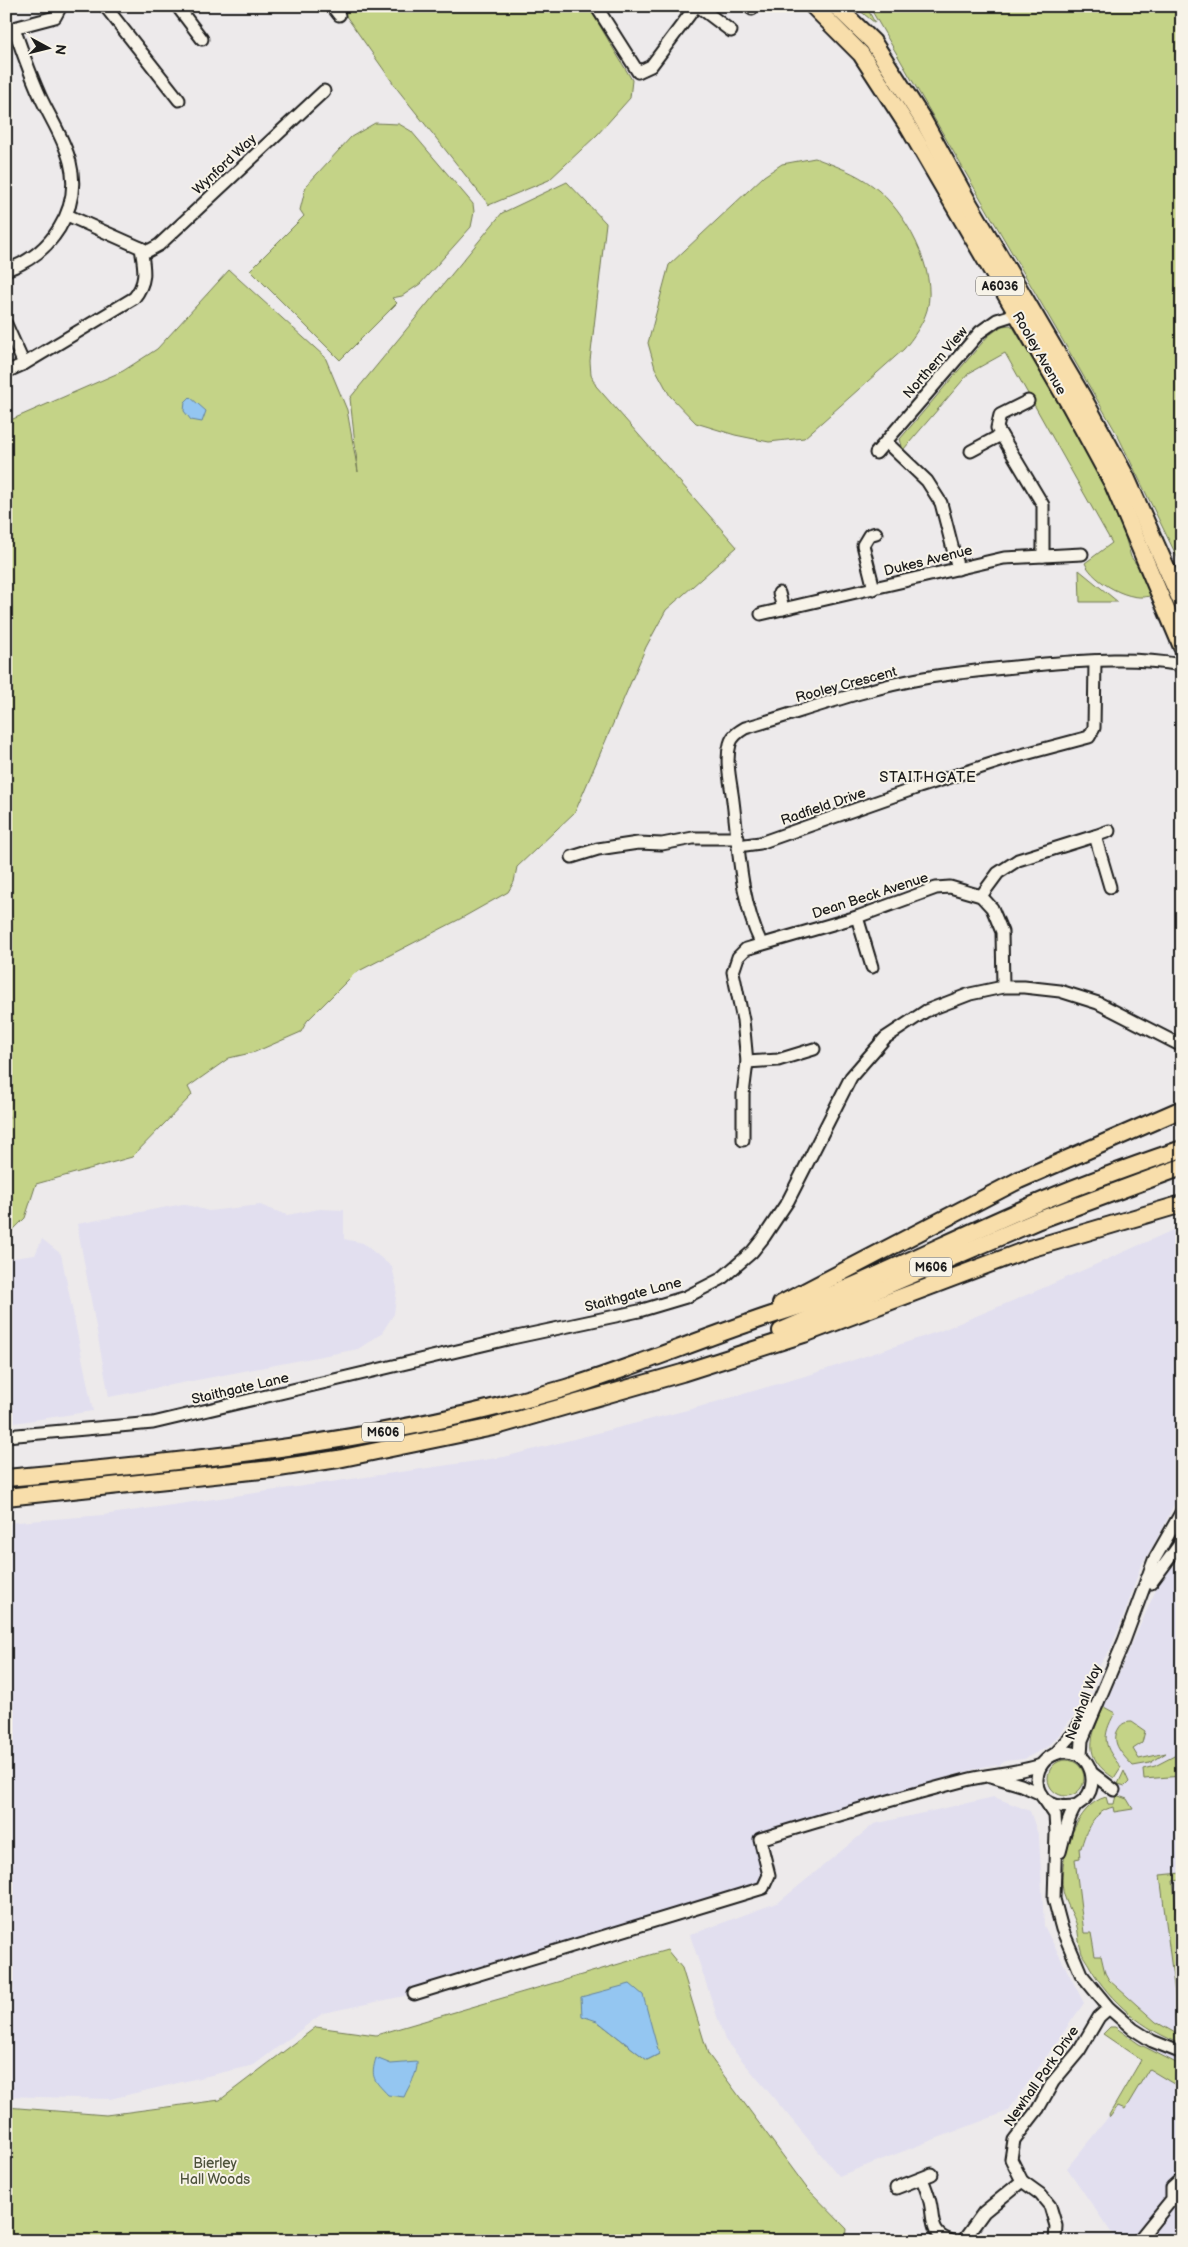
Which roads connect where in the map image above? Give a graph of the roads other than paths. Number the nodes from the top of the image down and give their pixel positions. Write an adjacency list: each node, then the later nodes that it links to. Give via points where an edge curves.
1 (60, 6): 8 (street, via 55,17)
2 (105, 6): 12 (street)
3 (177, 6): 10 (street)
4 (596, 6): 5 (street, via 638,72 651,66)
5 (697, 6): 9 (street)
6 (813, 6): 16 (highway, Rooley Avenue / A6036, via 861,54 909,128)
7 (836, 6): 31 (highway, Rooley Avenue / A6036, via 873,42 922,120 1082,396 1126,477)
8 (10, 29): 13 (street, via 62,139 70,164 72,188)
9 (731, 31)
10 (202, 39)
11 (324, 91): 14 (street, Wynford Way, via 159,245 148,251)
12 (178, 100)
13 (67, 216): 14 (street); 15 (street, via 53,238 30,259)
14 (141, 248): 18 (street, via 142,288 134,298)
15 (6, 270)
16 (1016, 314): 22 (street, Northern View, via 997,320 980,332); 34 (highway, Rooley Avenue / A6036, via 1113,484)
17 (6, 324): 18 (street)
18 (24, 364): 19 (street)
19 (6, 372)
20 (1028, 401): 21 (street, via 1000,415 997,428)
21 (1001, 435): 23 (street); 27 (street, via 1043,505)
22 (886, 442): 24 (street, Northern View); 28 (street, via 923,476 941,503)
23 (971, 451)
24 (876, 453)
25 (876, 533): 29 (street, via 869,535 863,546)
26 (1082, 554): 27 (street, Dukes Avenue)
27 (1043, 556): 28 (street, Dukes Avenue, via 1004,558)
28 (958, 568): 29 (street, Dukes Avenue)
29 (874, 589): 32 (street, Dukes Avenue)
30 (779, 593): 32 (street)
31 (1182, 603)
32 (783, 609): 33 (street, Dukes Avenue)
33 (761, 614)
34 (1182, 647)
35 (1095, 661): 36 (street, Rooley Crescent, via 1160,661); 39 (street, Radfield Drive, via 1094,728 1089,737 918,787 760,843); 39 (street, Rooley Crescent, via 924,678 852,695 745,728 730,742 728,753)
36 (1182, 665)
37 (1109, 831): 38 (street)
38 (1095, 836): 41 (street); 42 (street, via 1018,860 998,873)
39 (738, 842): 40 (street, Radfield Drive, via 693,838 598,849); 44 (street, Rooley Crescent, via 748,908)
40 (572, 857)
41 (1110, 887)
42 (981, 896): 43 (street, Dean Beck Avenue, via 950,887 936,888); 46 (street, via 992,908 1002,932)
43 (857, 917): 44 (street, Dean Beck Avenue); 45 (street)
44 (761, 943): 49 (street, Dean Beck Avenue, via 746,949 738,957 733,972 744,1020)
45 (872, 967)
46 (1003, 987): 47 (street, Staithgate Lane, via 1042,988 1077,995 1124,1015); 57 (street, Staithgate Lane, via 970,994 926,1011 884,1038 851,1077 788,1201 764,1237 721,1279 686,1297 639,1312 504,1340 153,1423)
47 (1182, 1046)
48 (814, 1049): 49 (street, via 778,1060)
49 (747, 1062): 51 (street, Dean Beck Avenue)
50 (1182, 1108): 55 (highway, M606, via 1019,1180)
51 (743, 1140)
52 (1182, 1149): 55 (highway, M606, via 1027,1207 830,1295)
53 (1182, 1167): 56 (highway, M606, via 1039,1220)
54 (1182, 1204): 56 (highway, M606, via 1026,1250 804,1334)
55 (746, 1324): 58 (highway, M606, via 566,1388 413,1427 272,1450)
56 (682, 1373): 59 (highway, M606, via 494,1427 338,1459)
57 (6, 1436)
58 (6, 1478)
59 (6, 1497)
60 (1182, 1511): 62 (street, Newhall Way, via 1154,1560)
61 (1182, 1541): 62 (street, Newhall Way)
62 (1141, 1596): 63 (street, Newhall Way)
63 (1116, 1659): 64 (street, Newhall Way, via 1084,1718); 65 (street, Newhall Way, via 1082,1740)
64 (1055, 1754): 65 (street, Newhall Way, via 1070,1752); 66 (street, Newhall Way)
65 (1081, 1756): 67 (street, Newhall Way)
66 (1041, 1765): 68 (street); 70 (street, via 1037,1780)
67 (1092, 1773): 69 (street); 69 (street, Newhall Way, via 1114,1790)
68 (987, 1775): 70 (street); 73 (street, via 760,1839 769,1875 763,1888)
69 (1090, 1792): 71 (street)
70 (1042, 1796): 71 (street, via 1055,1806); 72 (street, via 1055,1815)
71 (1076, 1805): 72 (street, via 1067,1826)
72 (1053, 1885): 74 (street, via 1062,1929 1082,1974)
73 (414, 1994)
74 (1109, 2008): 75 (street, via 1133,2029); 77 (street, Newhall Park Drive, via 1099,2017 1079,2051 1014,2140 1011,2159)
75 (1182, 2053)
76 (1182, 2178): 82 (street, via 1172,2187 1172,2199)
77 (1022, 2181): 80 (street, via 984,2212); 81 (street, Newhall Park Drive, via 1050,2206 1056,2226)
78 (896, 2188): 79 (street, via 927,2176 933,2227)
79 (952, 2241)
80 (963, 2241)
81 (1055, 2241)
82 (1138, 2241)

